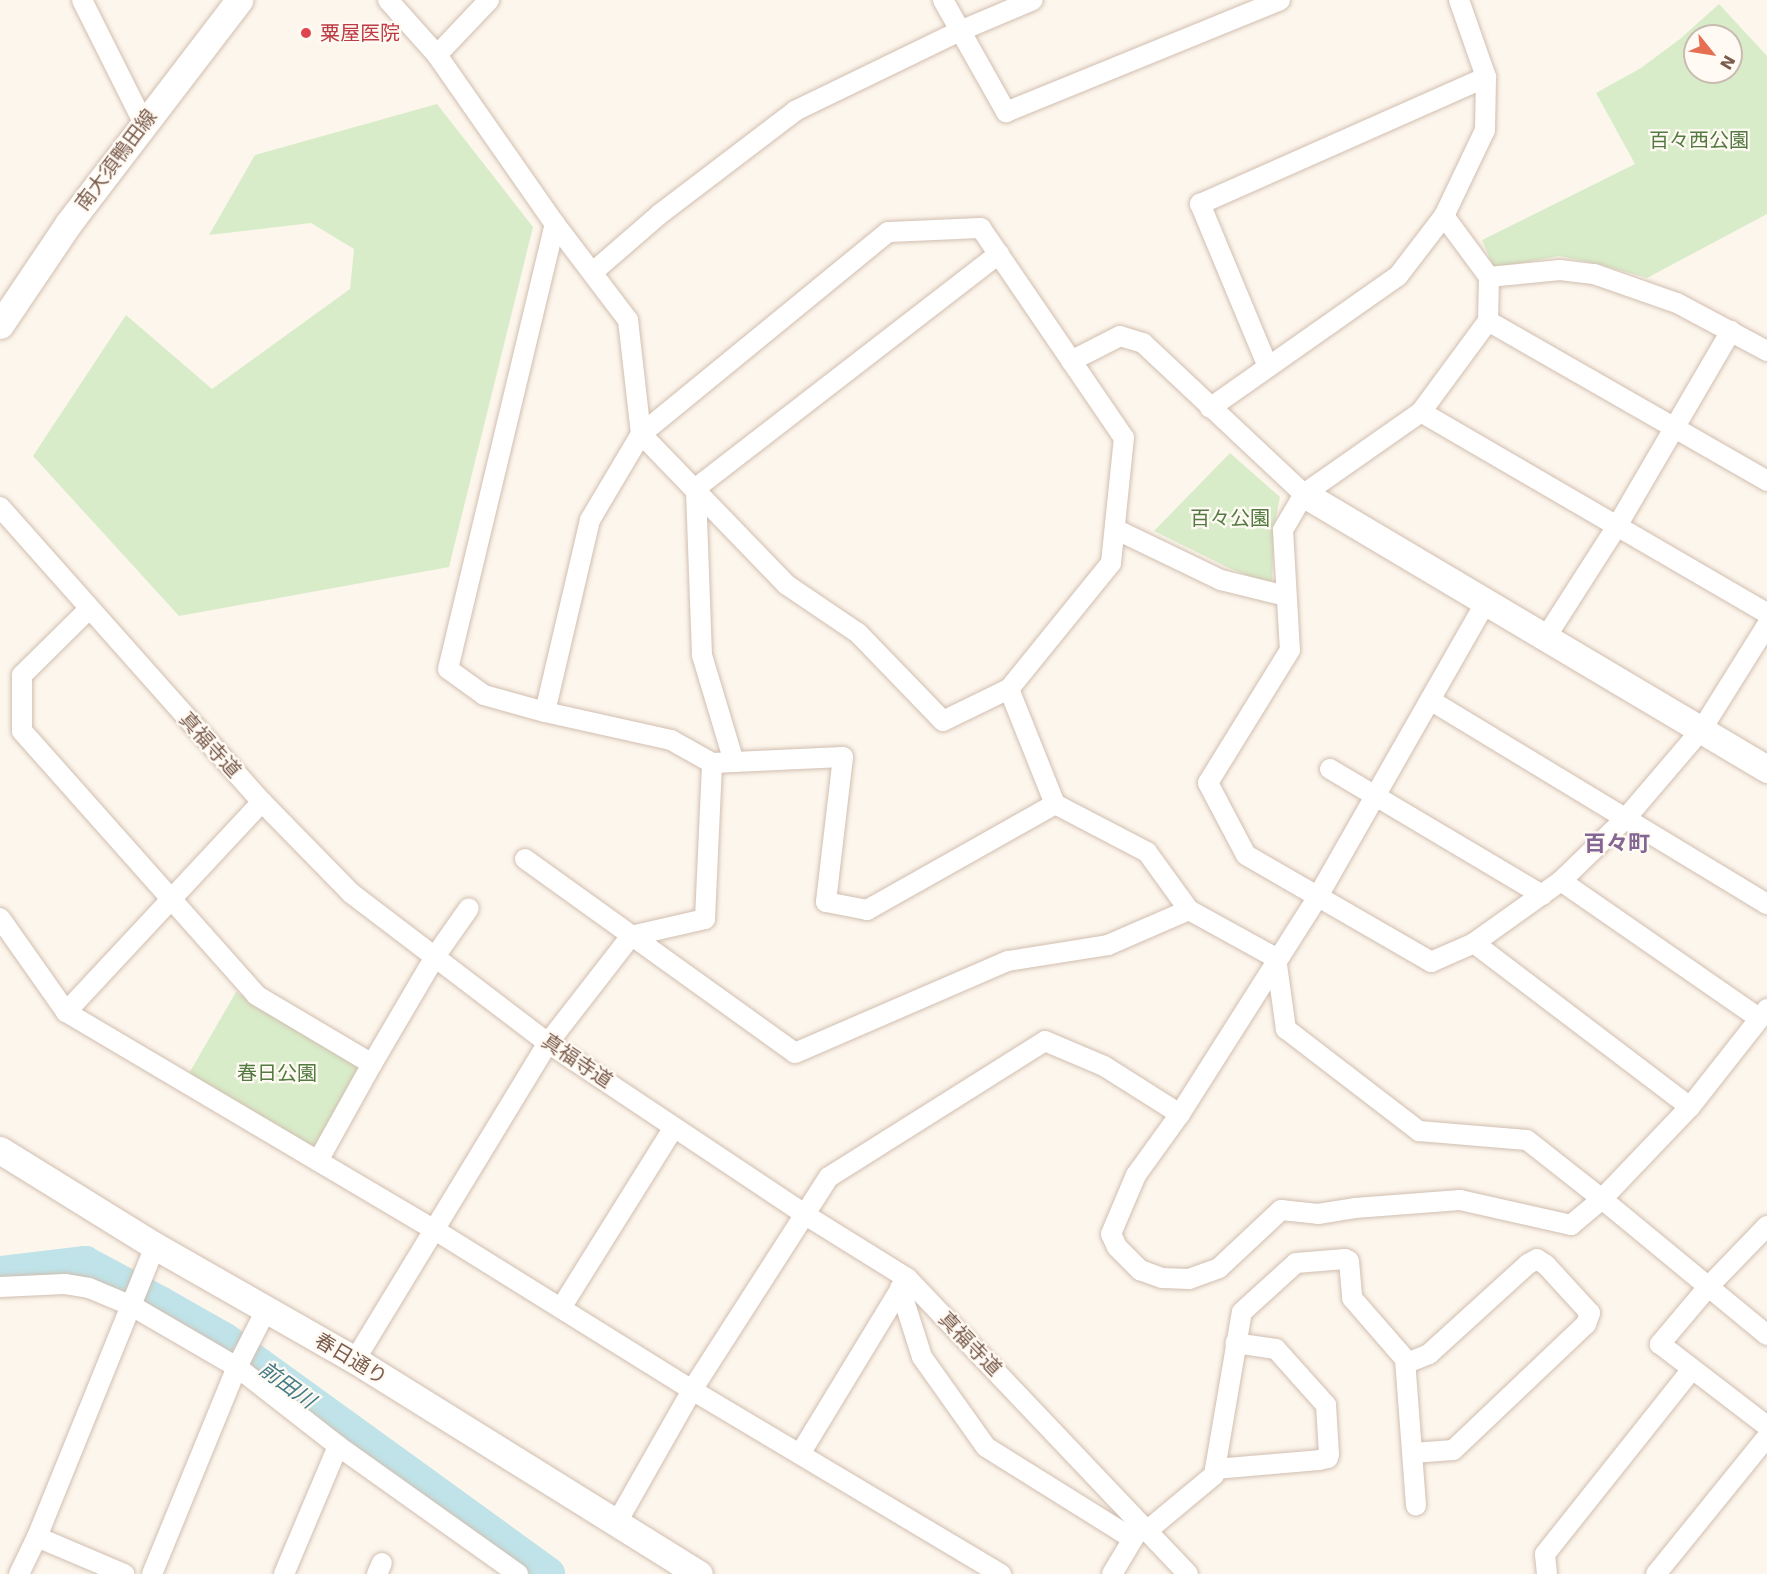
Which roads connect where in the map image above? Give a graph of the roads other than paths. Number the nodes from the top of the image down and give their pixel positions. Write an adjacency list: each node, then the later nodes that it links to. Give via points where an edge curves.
1 (82, 0): 12 (street)
2 (239, 0): 12 (street, 南大須鴨田線)
3 (388, 0): 10 (street)
4 (489, 0): 10 (street)
5 (943, 0): 9 (street)
6 (1033, 0): 9 (street)
7 (1280, 0): 9 (street, via 1006,112)
8 (1459, 0): 11 (street)
9 (960, 31): 16 (street, via 795,111 660,214)
10 (437, 55): 14 (street)
11 (1486, 77): 13 (street, via 1485,130); 23 (street, via 1200,204)
12 (144, 124): 19 (street, 南大須鴨田線, via 68,224)
13 (1444, 216): 17 (street); 23 (street, via 1398,276)
14 (555, 224): 16 (street); 42 (street, via 448,669 484,695)
15 (999, 254): 22 (street); 27 (street, via 981,228 888,232); 29 (street)
16 (593, 272): 27 (street, via 628,320)
17 (1489, 277): 18 (street); 20 (street, via 1560,270 1594,274 1677,303)
18 (1488, 321): 25 (street); 26 (street)
19 (0, 325)
20 (1731, 331): 21 (street); 26 (street)
21 (1767, 351)
22 (1071, 361): 24 (street, via 1120,336 1143,343); 33 (street, via 1124,438)
23 (1268, 367): 24 (street)
24 (1210, 408): 30 (street)
25 (1420, 412): 30 (street); 32 (street)
26 (1675, 428): 28 (street); 32 (street)
27 (641, 434): 29 (street); 42 (street, via 590,520)
28 (1767, 481)
29 (696, 488): 40 (street, via 787,585 858,633 943,721); 44 (street, via 702,655)
30 (1304, 494): 34 (street, via 1283,530); 35 (street)
31 (0, 507): 36 (street, 真福寺道)
32 (1617, 526): 37 (street); 39 (street)
33 (1115, 529): 34 (street, via 1221,580); 40 (street, via 1111,563)
34 (1286, 597): 56 (street, via 1290,650 1208,783 1246,855)
35 (1485, 603): 39 (street); 41 (street)
36 (88, 610): 49 (street, 真福寺道); 55 (street, via 22,675 22,731)
37 (1767, 613)
38 (1767, 626): 43 (street)
39 (1546, 637): 43 (street)
40 (1010, 689): 50 (street)
41 (1430, 699): 48 (street); 51 (street)
42 (545, 712): 45 (street, via 671,740)
43 (1702, 729): 47 (street); 51 (street)
44 (734, 762): 45 (street); 50 (street, via 843,758 826,902 867,910)
45 (712, 763): 61 (street, via 705,919)
46 (1330, 768): 48 (street)
47 (1767, 769)
48 (1376, 795): 54 (street); 56 (street)
49 (262, 802): 55 (street); 63 (street, 真福寺道, via 351,893)
50 (1055, 804): 59 (street, via 1147,852)
51 (1626, 818): 53 (street); 57 (street)
52 (525, 859): 61 (street)
53 (1562, 881): 54 (street); 66 (street)
54 (1542, 895): 62 (street)
55 (172, 898): 65 (street); 68 (street, via 256,995)
56 (1317, 898): 62 (street, via 1431,962); 64 (street)
57 (1767, 904)
58 (469, 908): 63 (street)
59 (1189, 910): 61 (street, via 1108,945 1008,961 795,1053); 64 (street)
60 (0, 918): 65 (street)
61 (631, 936): 67 (street)
62 (1474, 943): 69 (street)
63 (436, 955): 67 (street, 真福寺道); 68 (street)
64 (1276, 958): 70 (street); 74 (street, via 1286,1029 1419,1131 1527,1140)
65 (66, 1012): 73 (street)
66 (1763, 1013): 69 (street)
67 (548, 1043): 71 (street, 真福寺道); 77 (street)
68 (372, 1064): 73 (street)
69 (1690, 1107): 74 (street)
70 (1180, 1114): 74 (street, via 1136,1175 1111,1234 1117,1247 1140,1270 1162,1278 1189,1280 1219,1268 1281,1210 1318,1214 1460,1200 1571,1225); 75 (street, via 1104,1066 1045,1041 828,1177)
71 (674, 1126): 75 (street, 真福寺道); 83 (street)
72 (0, 1150): 78 (street, 春日通り)
73 (318, 1161): 77 (street)
74 (1602, 1199): 81 (street)
75 (804, 1214): 79 (street, 真福寺道); 91 (street)
76 (1767, 1226): 81 (street)
77 (435, 1230): 83 (street); 87 (street)
78 (155, 1246): 82 (street); 84 (street, 春日通り)
79 (904, 1283): 95 (street); 100 (street, 真福寺道); 100 (street, via 922,1357 986,1447)
80 (0, 1287): 82 (street, via 65,1284 89,1288)
81 (1708, 1287): 85 (street); 90 (street, via 1660,1344)
82 (132, 1306): 89 (street); 101 (street)
83 (561, 1308): 91 (street)
84 (266, 1310): 87 (street, 春日通り); 89 (street)
85 (1767, 1335)
86 (1235, 1343): 88 (street, via 1242,1312 1290,1267 1296,1263 1345,1259 1349,1261 1352,1298); 97 (street); 97 (street, via 1276,1349 1311,1387 1327,1408 1329,1454 1320,1460)
87 (355, 1360): 99 (street, 春日通り)
88 (1407, 1363): 96 (street); 96 (street, via 1429,1354 1537,1259 1590,1313 1586,1324 1453,1450)
89 (237, 1366): 94 (street); 104 (street)
90 (1692, 1369): 92 (street); 111 (street, via 1545,1554)
91 (692, 1390): 95 (street); 99 (street)
92 (1767, 1426)
93 (1767, 1437): 112 (street)
94 (338, 1446): 105 (street); 106 (street)
95 (800, 1454): 108 (street)
96 (1413, 1454): 98 (street)
97 (1215, 1469): 100 (street, via 1212,1479)
98 (1416, 1506)
99 (616, 1524): 107 (street, 春日通り)
100 (1141, 1531): 109 (street); 110 (street, 真福寺道)
101 (37, 1537): 102 (street); 103 (street)
102 (19, 1574)
103 (124, 1574)
104 (152, 1574)
105 (284, 1574)
106 (518, 1574)
107 (699, 1574)
108 (1002, 1574)
109 (1112, 1574)
110 (1188, 1574)
111 (1547, 1574)
112 (1656, 1574)

